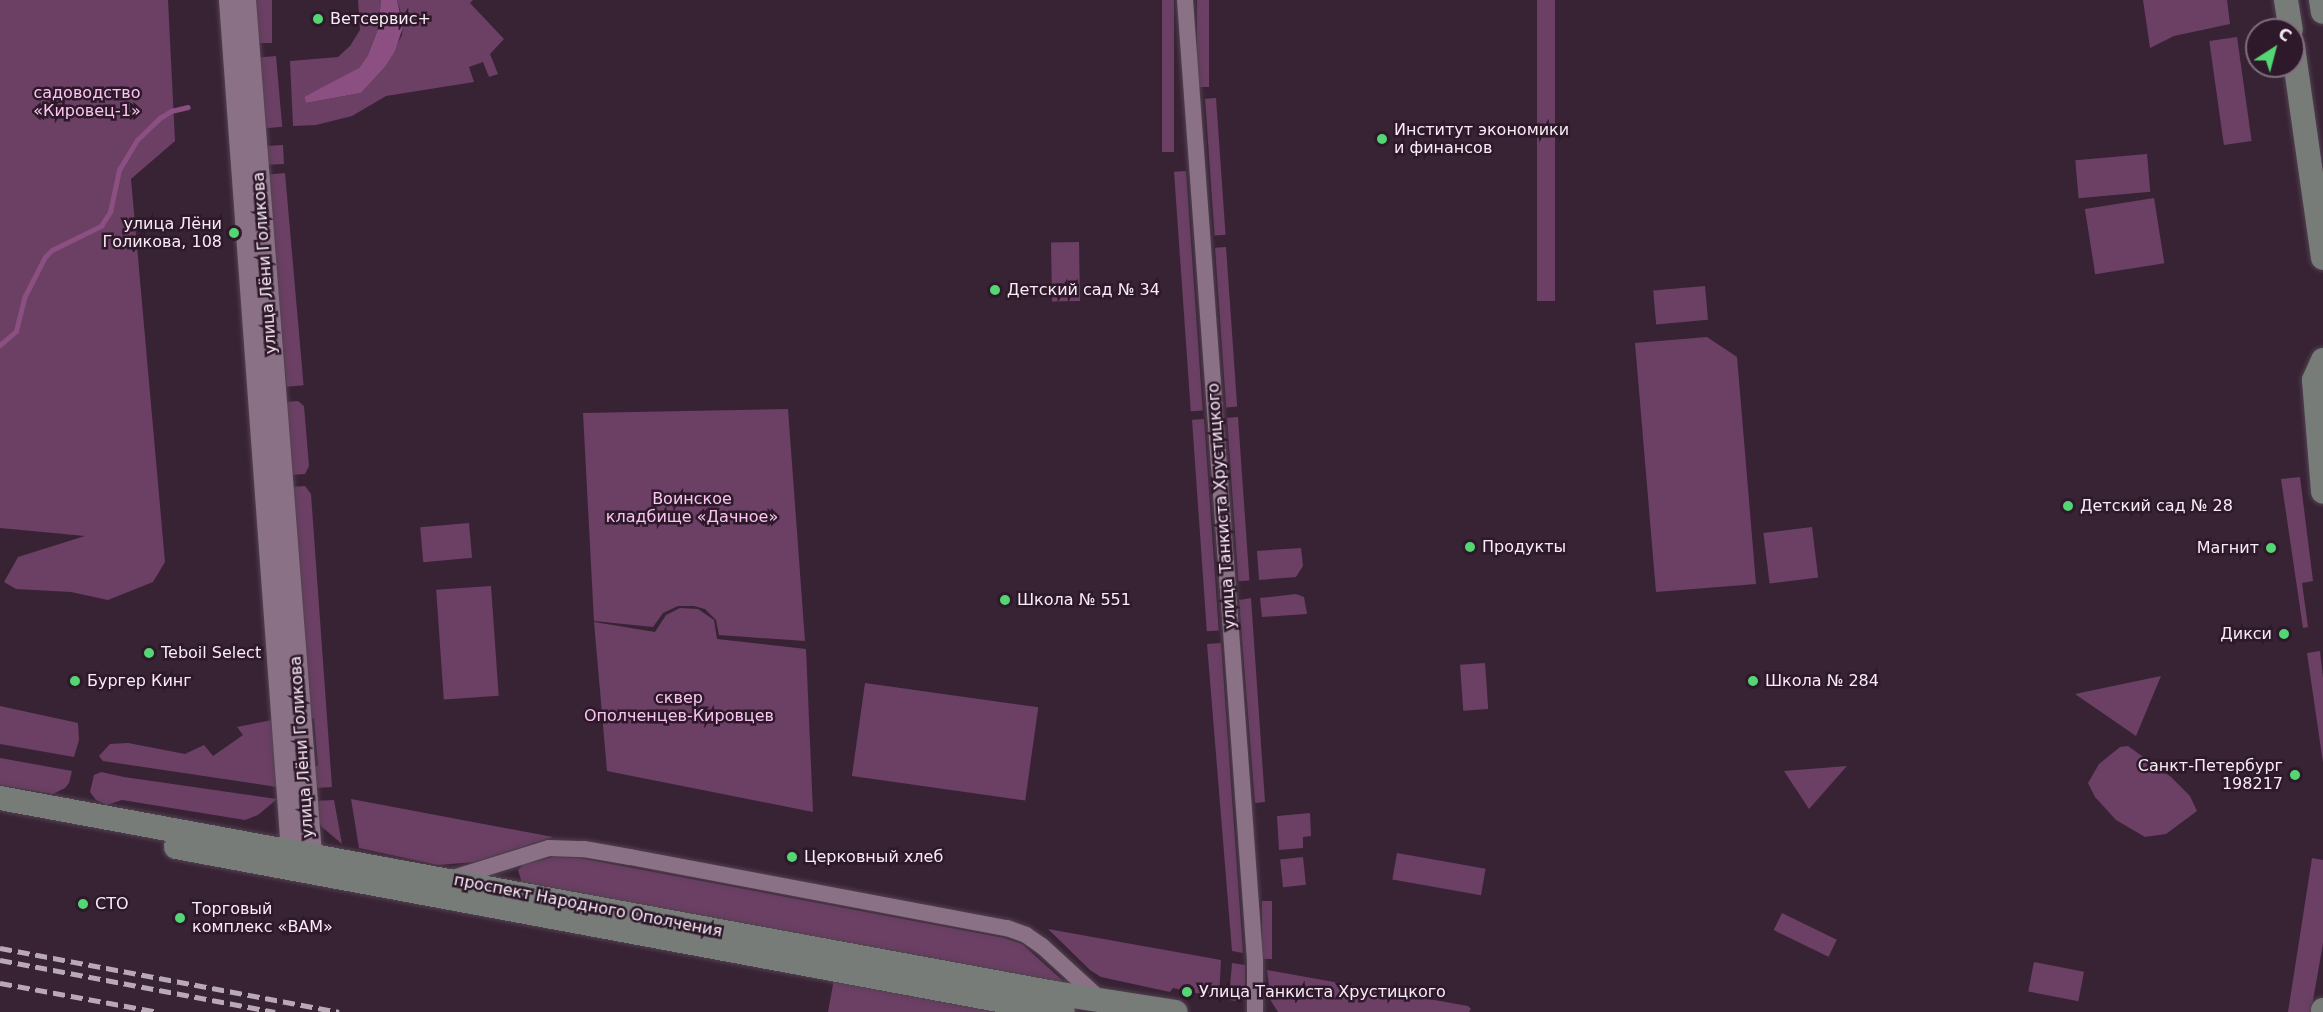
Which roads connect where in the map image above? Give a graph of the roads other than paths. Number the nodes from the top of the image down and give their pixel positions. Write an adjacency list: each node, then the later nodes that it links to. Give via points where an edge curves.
1 (229, 0): 14 (street, улица Лёни Голикова)
2 (245, 0): 14 (street, улица Лёни Голикова)
3 (1185, 0): 19 (street, улица Танкиста Хрустицкого, via 1255,961)
4 (2286, 0): 7 (main road)
5 (2321, 0): 6 (main road)
6 (2323, 12)
7 (2289, 18)
8 (2297, 78): 9 (main road)
9 (2323, 258)
10 (2323, 360): 11 (main road, via 2314,380)
11 (2323, 492)
12 (0, 798): 14 (main road, проспект Народного Ополчения)
13 (0, 815): 14 (main road, проспект Народного Ополчения)
14 (301, 859): 15 (main road, проспект Народного Ополчения); 17 (main road, проспект Народного Ополчения)
15 (447, 880): 16 (main road, проспект Народного Ополчения, via 1042,991); 16 (street, via 549,848 584,849 653,861 1007,928 1042,946)
16 (1099, 998): 18 (main road, проспект Народного Ополчения)
17 (1063, 1012)
18 (1176, 1012)
19 (1255, 1012)

